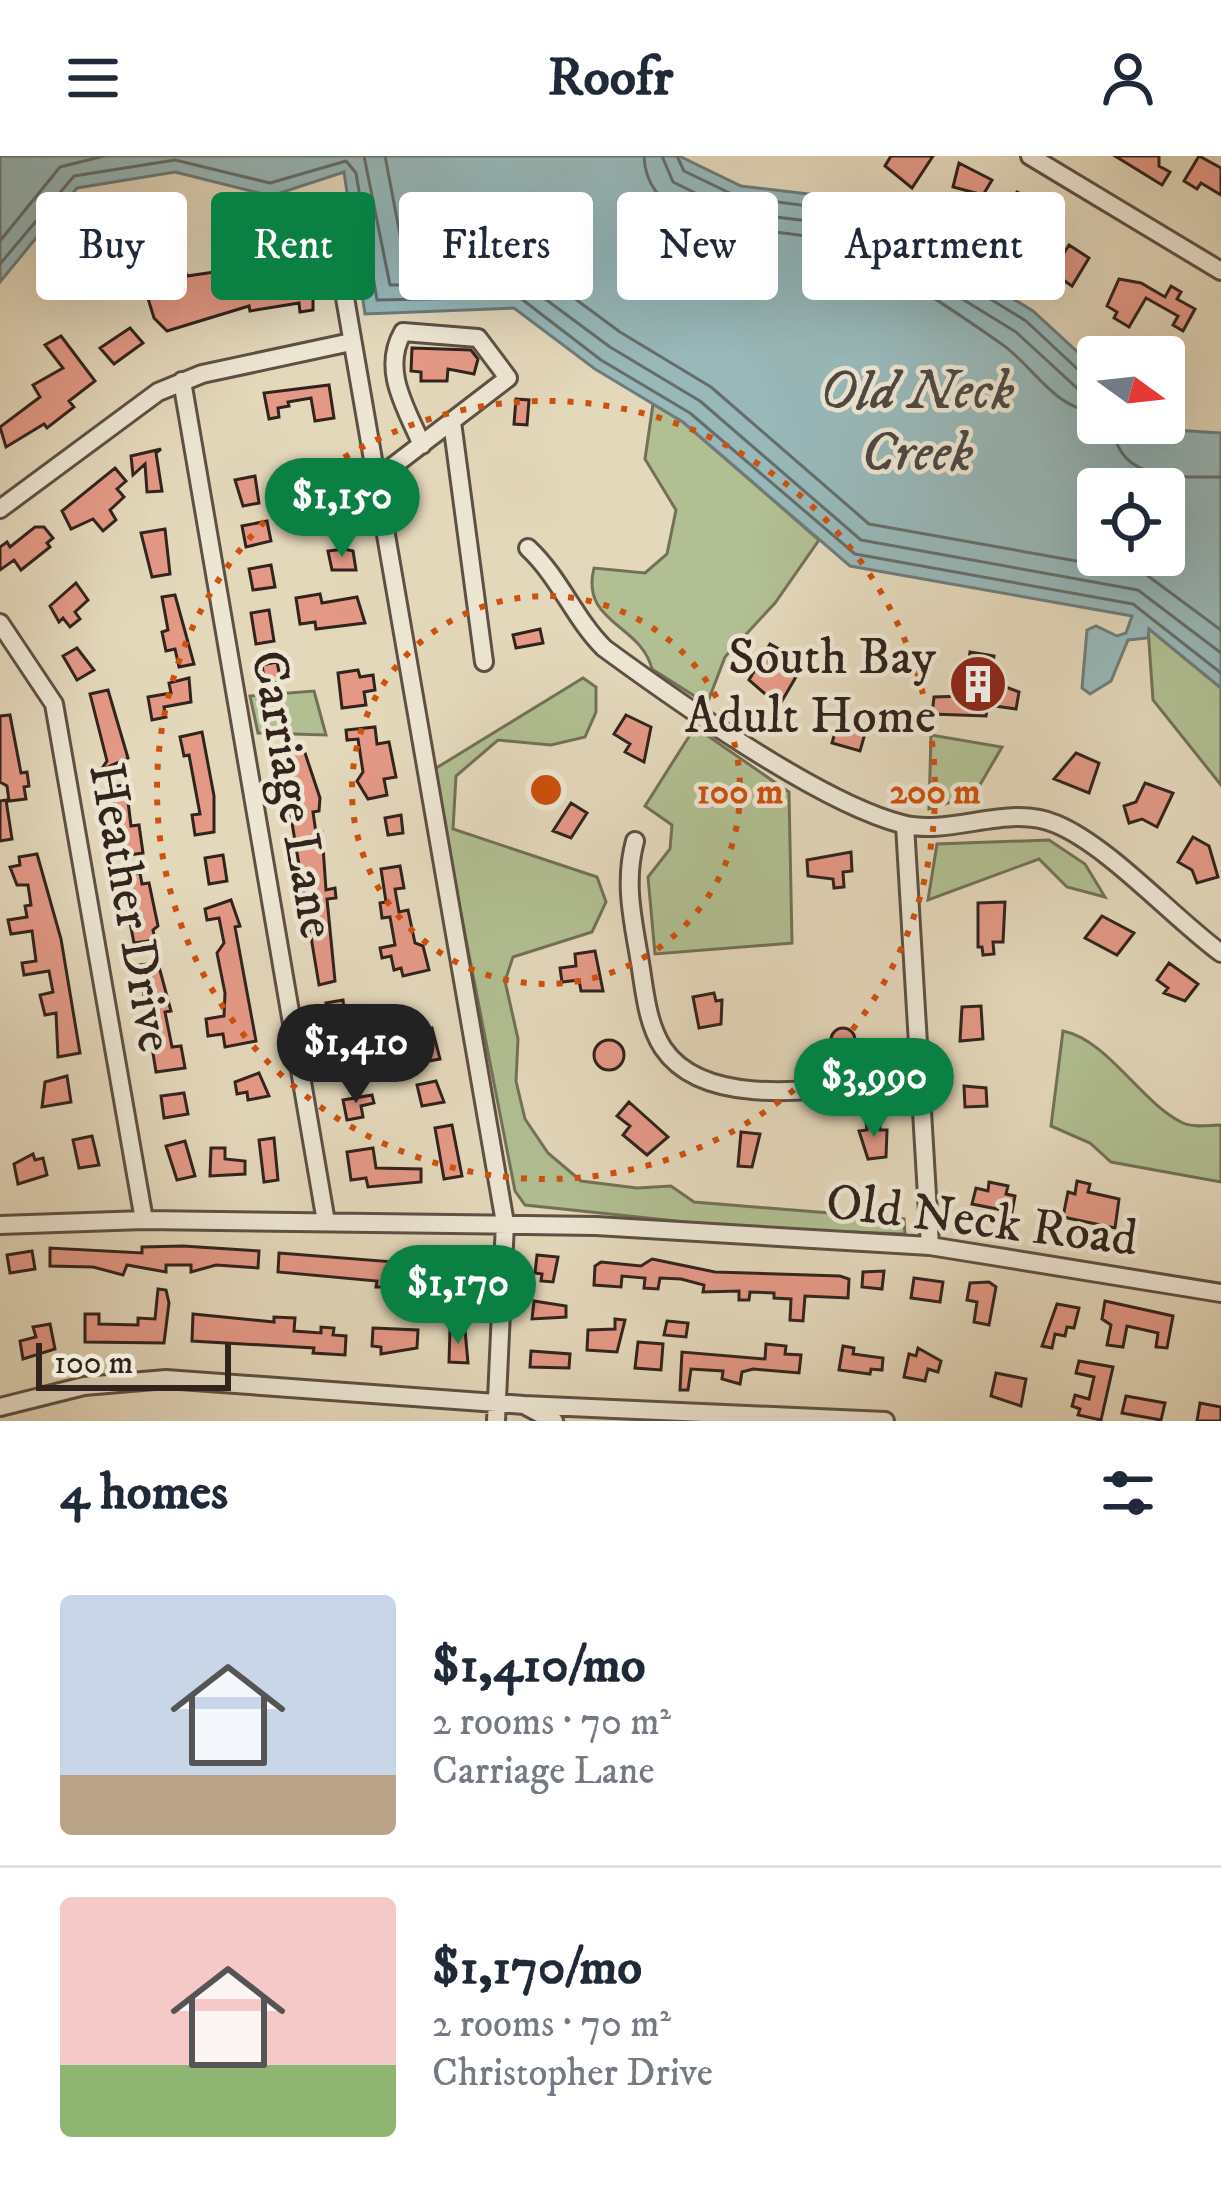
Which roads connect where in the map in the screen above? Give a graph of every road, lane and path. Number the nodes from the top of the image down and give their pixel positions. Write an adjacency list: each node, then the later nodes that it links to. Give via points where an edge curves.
1 (1030, 156): 2 (street)
2 (1221, 271)
3 (344, 300): 4 (street)
4 (351, 342): 5 (street); 8 (street)
5 (182, 381): 9 (street); 18 (street, Carriage Lane)
6 (452, 422): 7 (street); 7 (street, via 508,378 478,338 404,332 393,350 394,372); 12 (street)
7 (422, 445): 8 (street)
8 (375, 480): 19 (street)
9 (0, 509)
10 (529, 548): 13 (street, via 554,572 588,631 630,667 810,781)
11 (0, 623): 17 (street, Heather Drive, via 55,704)
12 (484, 662)
13 (905, 825): 15 (street, via 1054,823); 16 (street)
14 (635, 842): 16 (street, via 626,875 648,1010 661,1045 686,1072 740,1091)
15 (1221, 953)
16 (917, 1079): 21 (street)
17 (144, 1220): 18 (street, Old Neck Road); 20 (street, Old Neck Road)
18 (326, 1222): 19 (street, Old Neck Road)
19 (505, 1222): 21 (street, Old Neck Road); 23 (street)
20 (0, 1225)
21 (930, 1246): 22 (street, Old Neck Road)
22 (1221, 1293)
23 (498, 1401): 24 (street); 25 (street, via 166,1379 84,1386); 26 (street)
24 (524, 1405): 27 (street); 28 (street)
25 (0, 1407)
26 (496, 1421)
27 (554, 1421)
28 (885, 1421)

